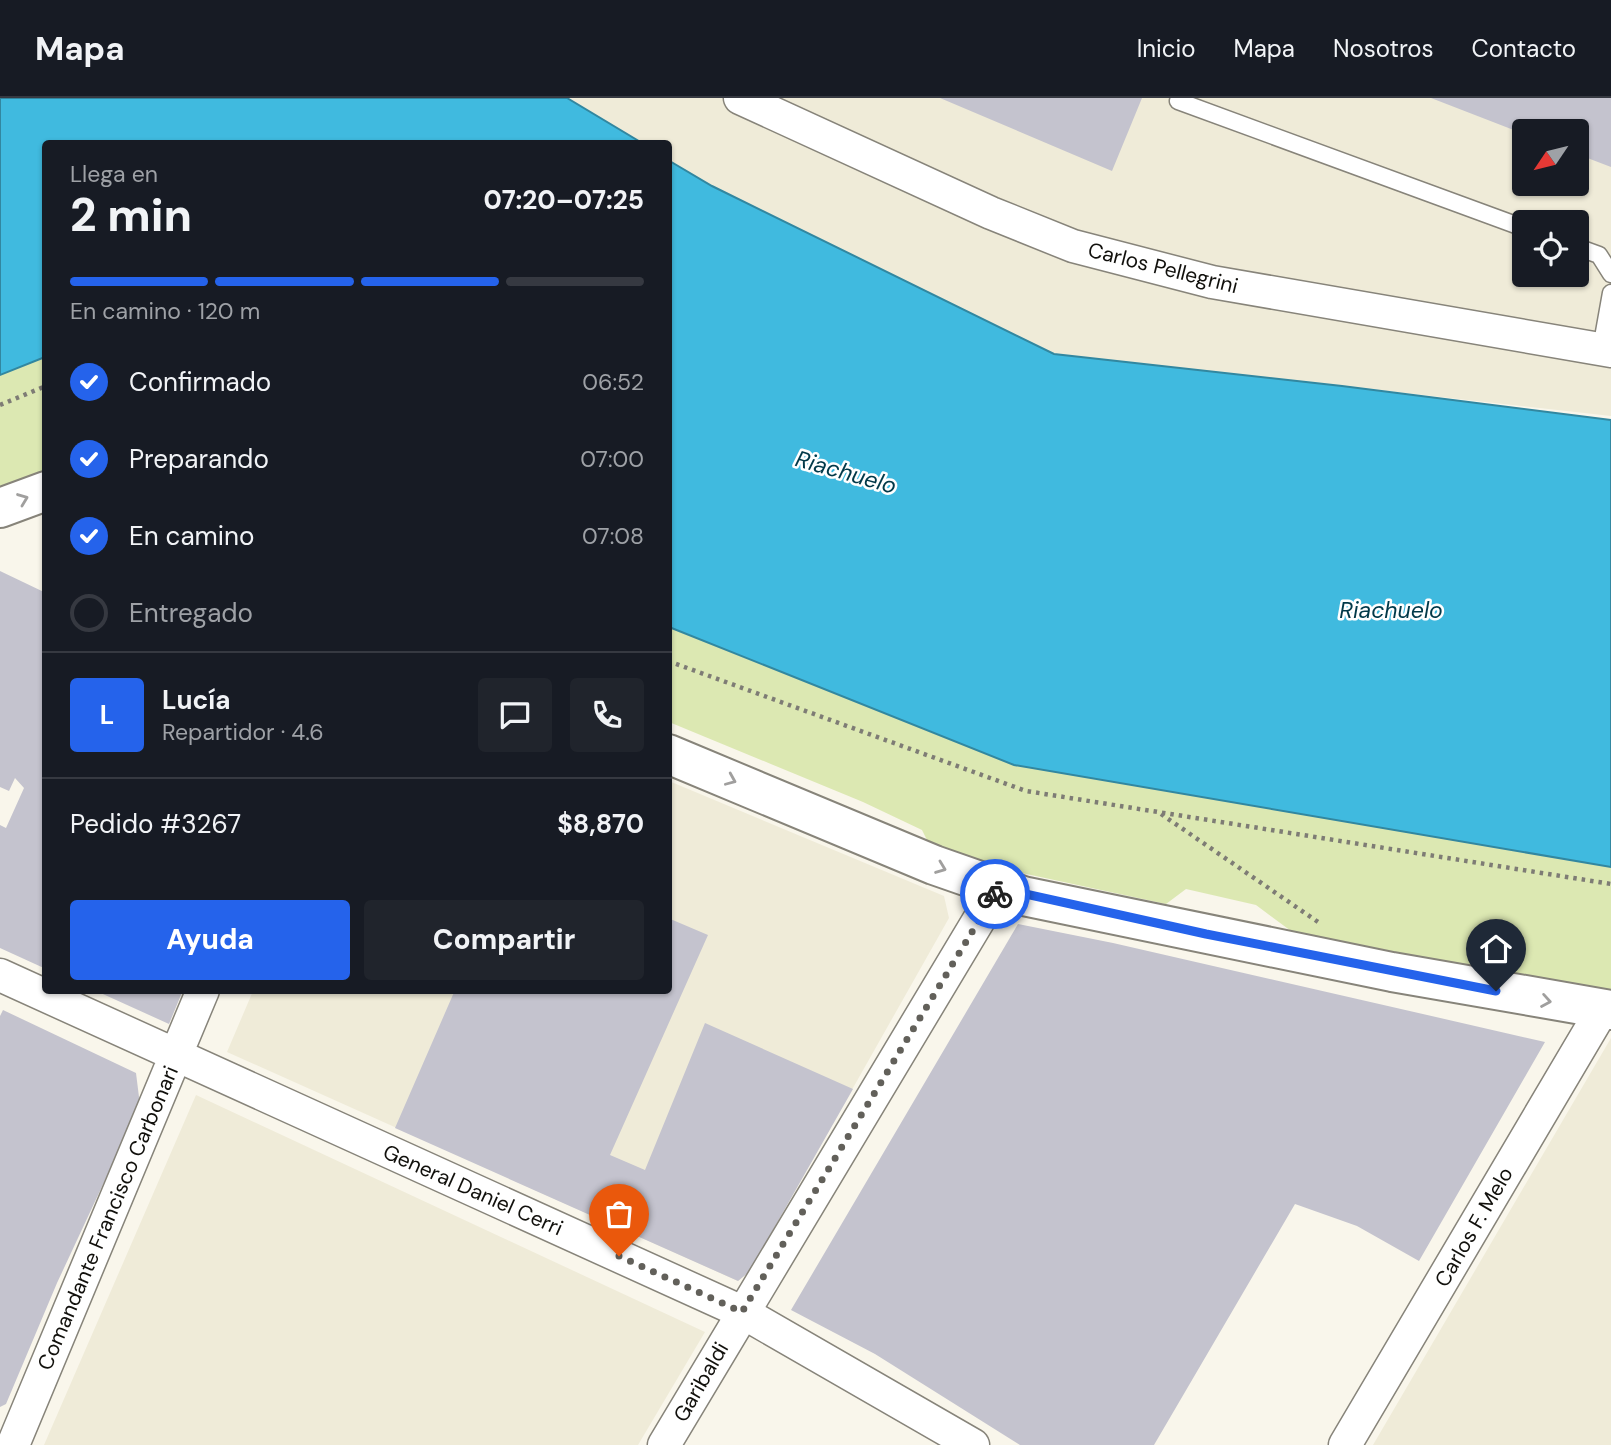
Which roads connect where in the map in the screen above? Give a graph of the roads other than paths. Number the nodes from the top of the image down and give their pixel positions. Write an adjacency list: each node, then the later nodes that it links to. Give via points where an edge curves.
1 (740, 98): 7 (street, Carlos Pellegrini, via 1034,232 1085,249 1212,282)
2 (1178, 101): 3 (lane)
3 (1512, 224)
4 (1589, 251): 5 (lane, via 1599,255)
5 (1611, 274)
6 (1611, 293): 7 (lane)
7 (1606, 350)
8 (42, 492): 9 (main road, one-way to 8)
9 (0, 508)
10 (672, 756): 11 (main road, one-way to 11)
11 (998, 888): 14 (main road, one-way to 14, via 1392,972); 16 (street, Garibaldi)
12 (0, 975): 15 (street, General Daniel Cerri)
13 (201, 994): 15 (street, Comandante Francisco Carbonari)
14 (1606, 1010): 20 (street, Carlos F. Melo)
15 (176, 1056): 16 (street, General Daniel Cerri); 17 (street, Comandante Francisco Carbonari)
16 (742, 1312): 18 (street, Garibaldi); 19 (street, General Daniel Cerri)
17 (13, 1445)
18 (664, 1445)
19 (972, 1445)
20 (1345, 1445)

